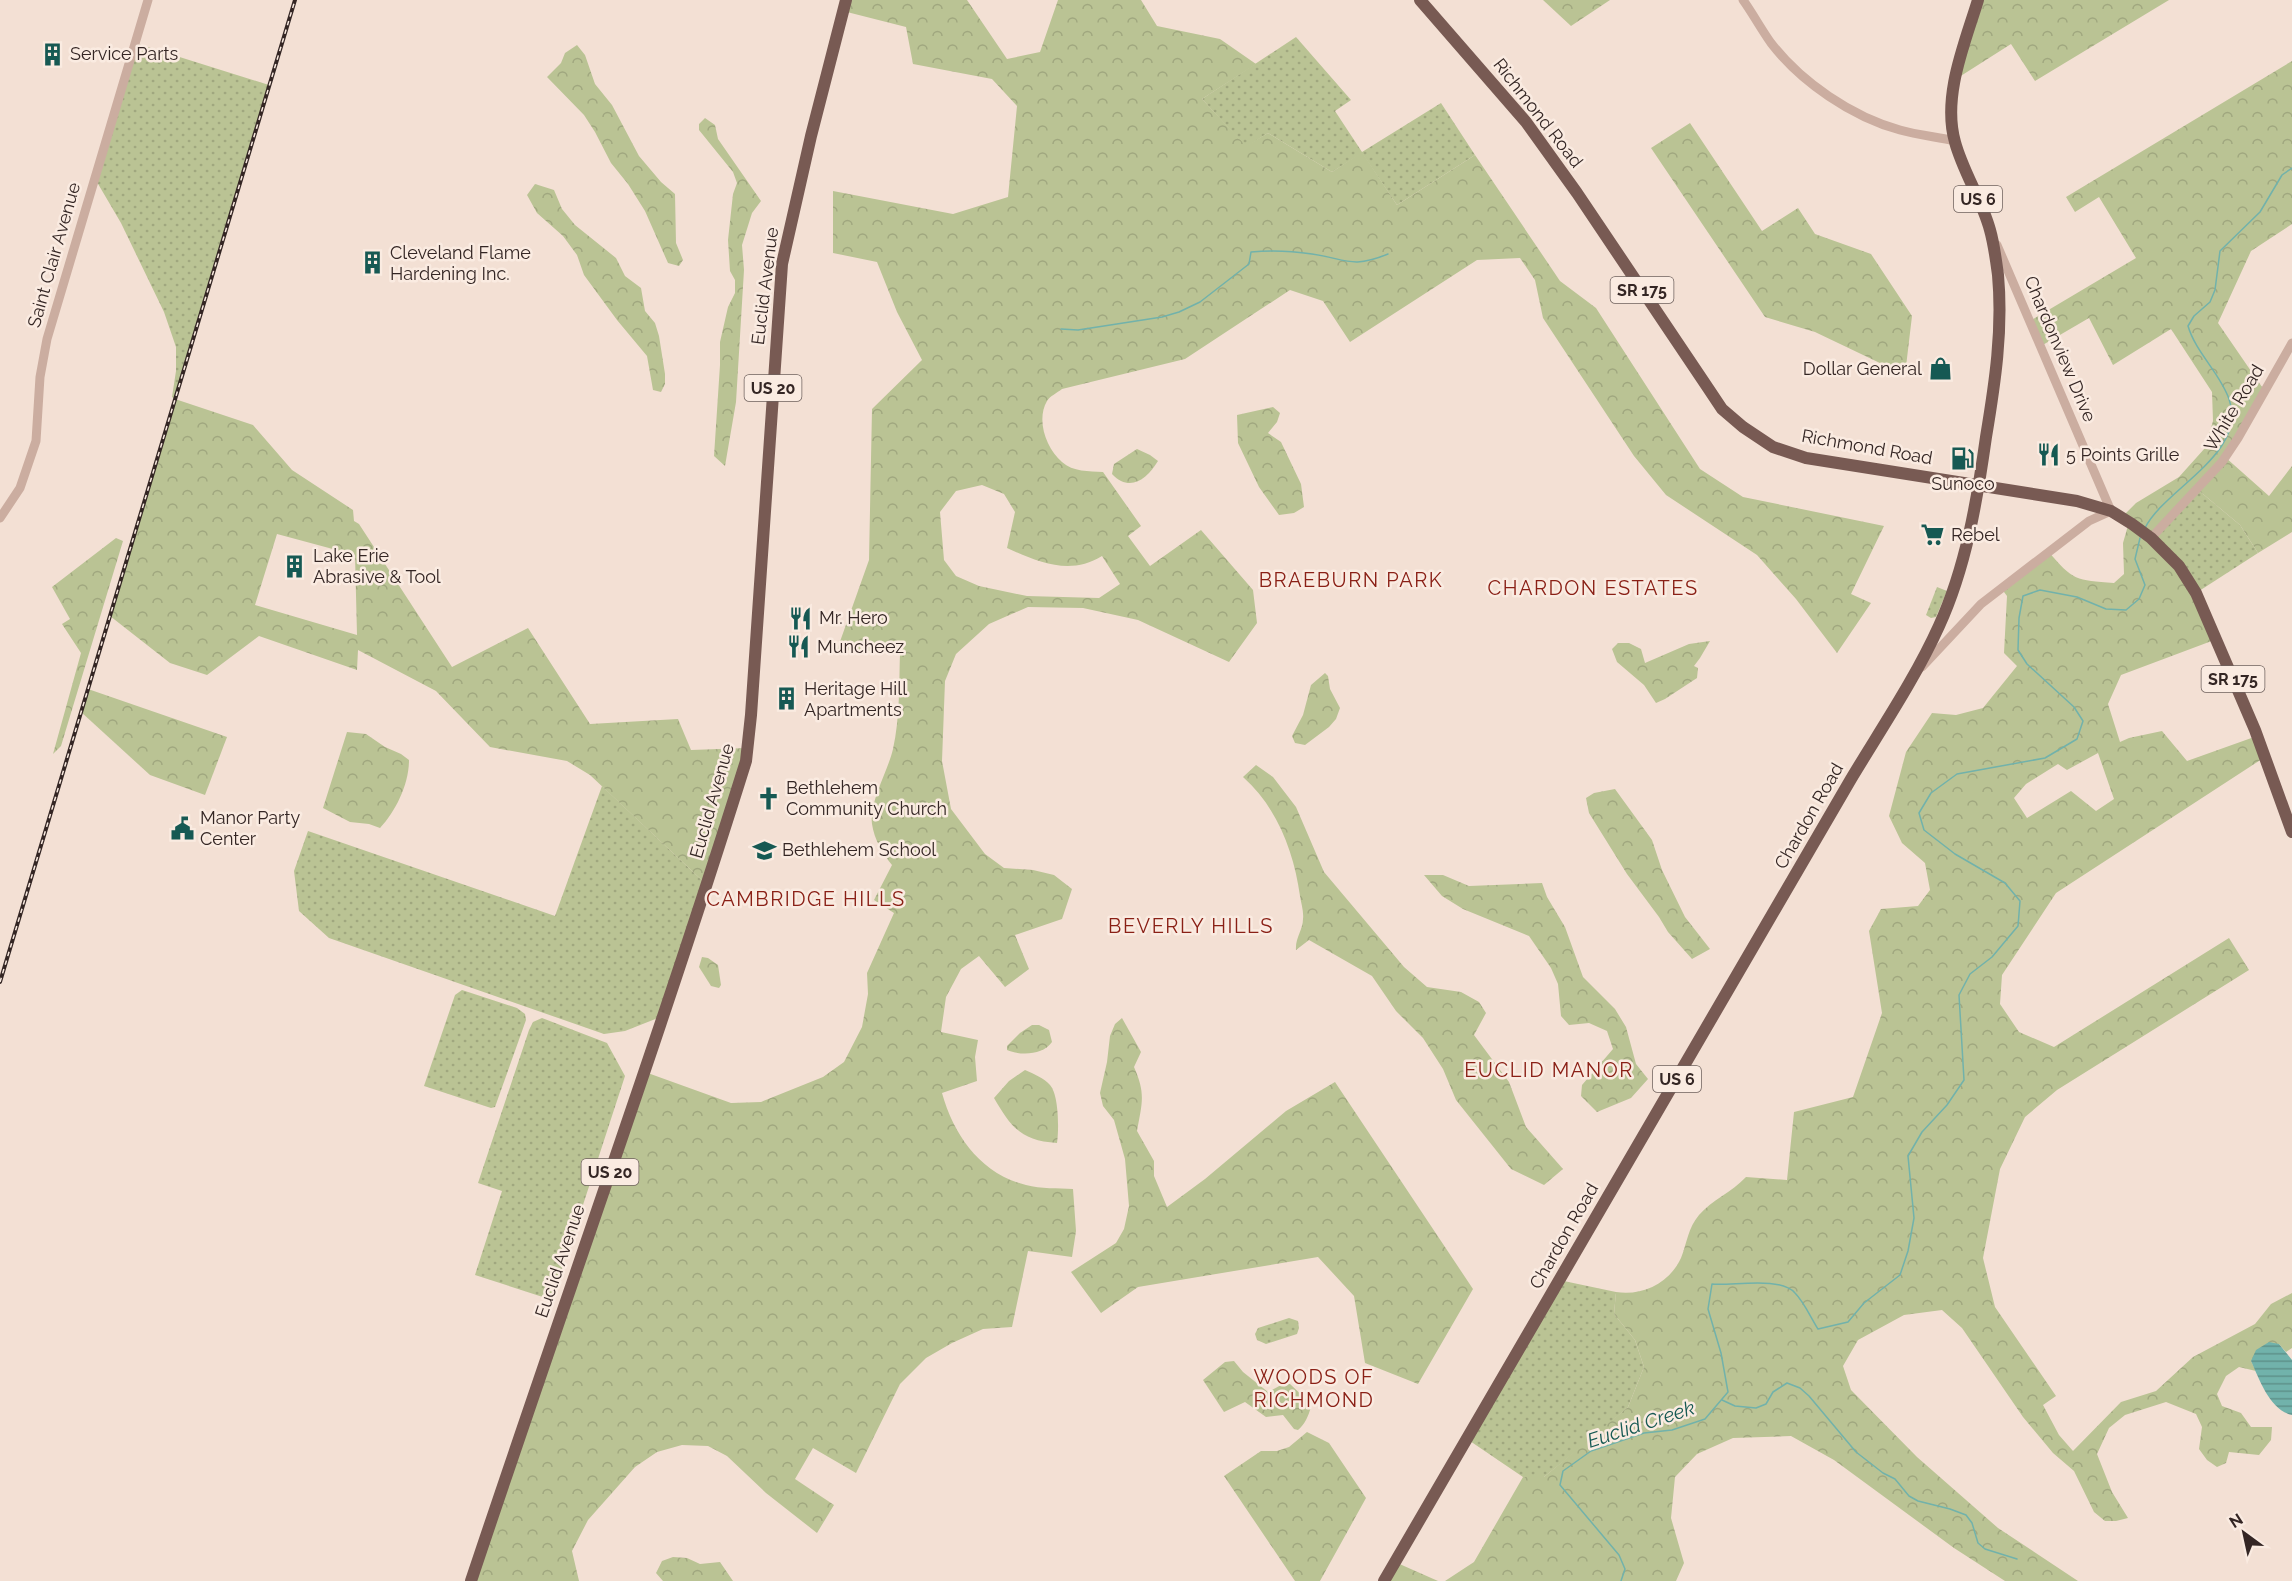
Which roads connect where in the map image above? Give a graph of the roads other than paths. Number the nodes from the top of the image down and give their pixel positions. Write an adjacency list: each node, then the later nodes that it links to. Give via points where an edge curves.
1 (148, 0): 11 (street, Saint Clair Avenue, via 47,339 36,441 20,488)
2 (846, 0): 15 (main road, Euclid Avenue / US 20, via 782,264 746,762 651,1055)
3 (1420, 0): 9 (main road, Richmond Road / SR 175, via 1526,122 1722,409 1773,447 1806,458)
4 (1743, 0): 6 (street, via 1794,68 1826,93 1876,122)
5 (1978, 0): 6 (main road, Chardon Road / US 6, via 1956,79)
6 (1955, 141): 7 (main road, Chardon Road / US 6)
7 (1990, 230): 9 (main road, Chardon Road / US 6, via 2000,322); 10 (street, Chardonview Drive)
8 (2292, 343): 12 (street, White Road, via 2222,462)
9 (1979, 485): 10 (main road, Richmond Road / SR 175, via 2078,501); 13 (main road, Chardon Road / US 6, via 1970,534 1953,589 1940,625)
10 (2110, 512): 12 (main road, Richmond Road / SR 175); 13 (street, via 2089,521 1981,604)
11 (0, 518)
12 (2151, 538): 14 (main road, Richmond Road / SR 175, via 2179,566 2196,593 2255,730)
13 (1914, 675): 16 (main road, Chardon Road / US 6)
14 (2292, 832)
15 (471, 1581)
16 (1384, 1581)

